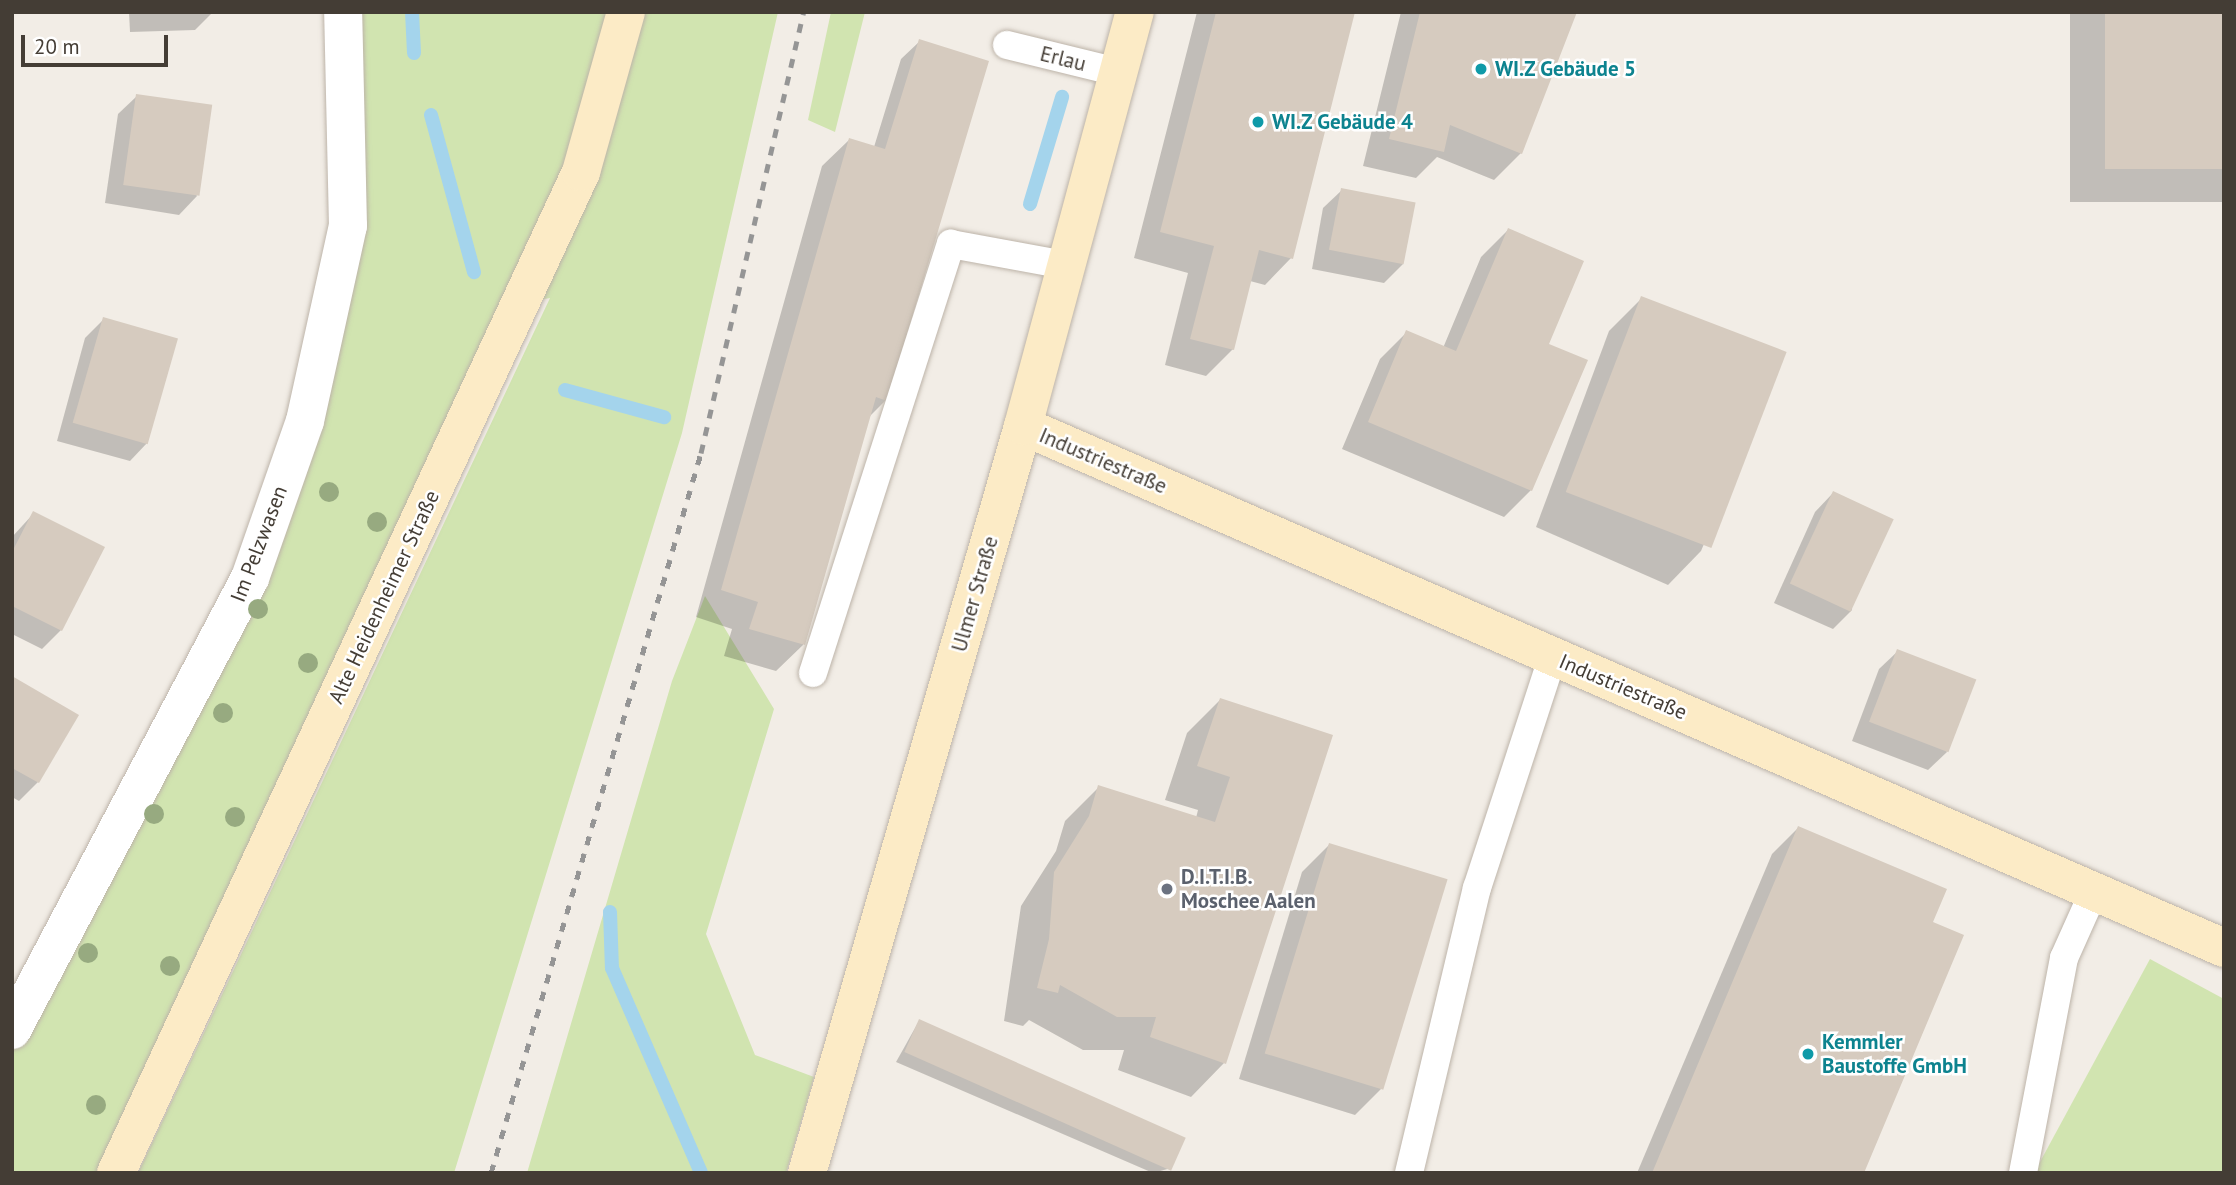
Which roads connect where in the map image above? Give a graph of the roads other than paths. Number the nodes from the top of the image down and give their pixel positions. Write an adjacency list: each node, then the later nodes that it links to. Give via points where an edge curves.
1 (342, 12): 12 (street, Im Pelzwasen, via 348,226 304,421 250,578)
2 (626, 12): 13 (street, Alte Heidenheimer Straße, via 580,172)
3 (1135, 12): 5 (street, Ulmer Straße)
4 (1007, 45): 5 (lane, Erlau)
5 (1118, 72): 6 (street, Ulmer Straße)
6 (1065, 265): 7 (street, Ulmer Straße); 9 (lane, via 951,244)
7 (1023, 426): 8 (street, Industriestraße); 14 (street, Ulmer Straße)
8 (1553, 656): 10 (street, Industriestraße); 15 (lane, via 1477,888)
9 (813, 673)
10 (2094, 891): 11 (street, Industriestraße); 16 (lane, via 2064,958)
11 (2224, 948)
12 (12, 1030)
13 (116, 1173)
14 (807, 1173)
15 (1409, 1173)
16 (2023, 1173)

